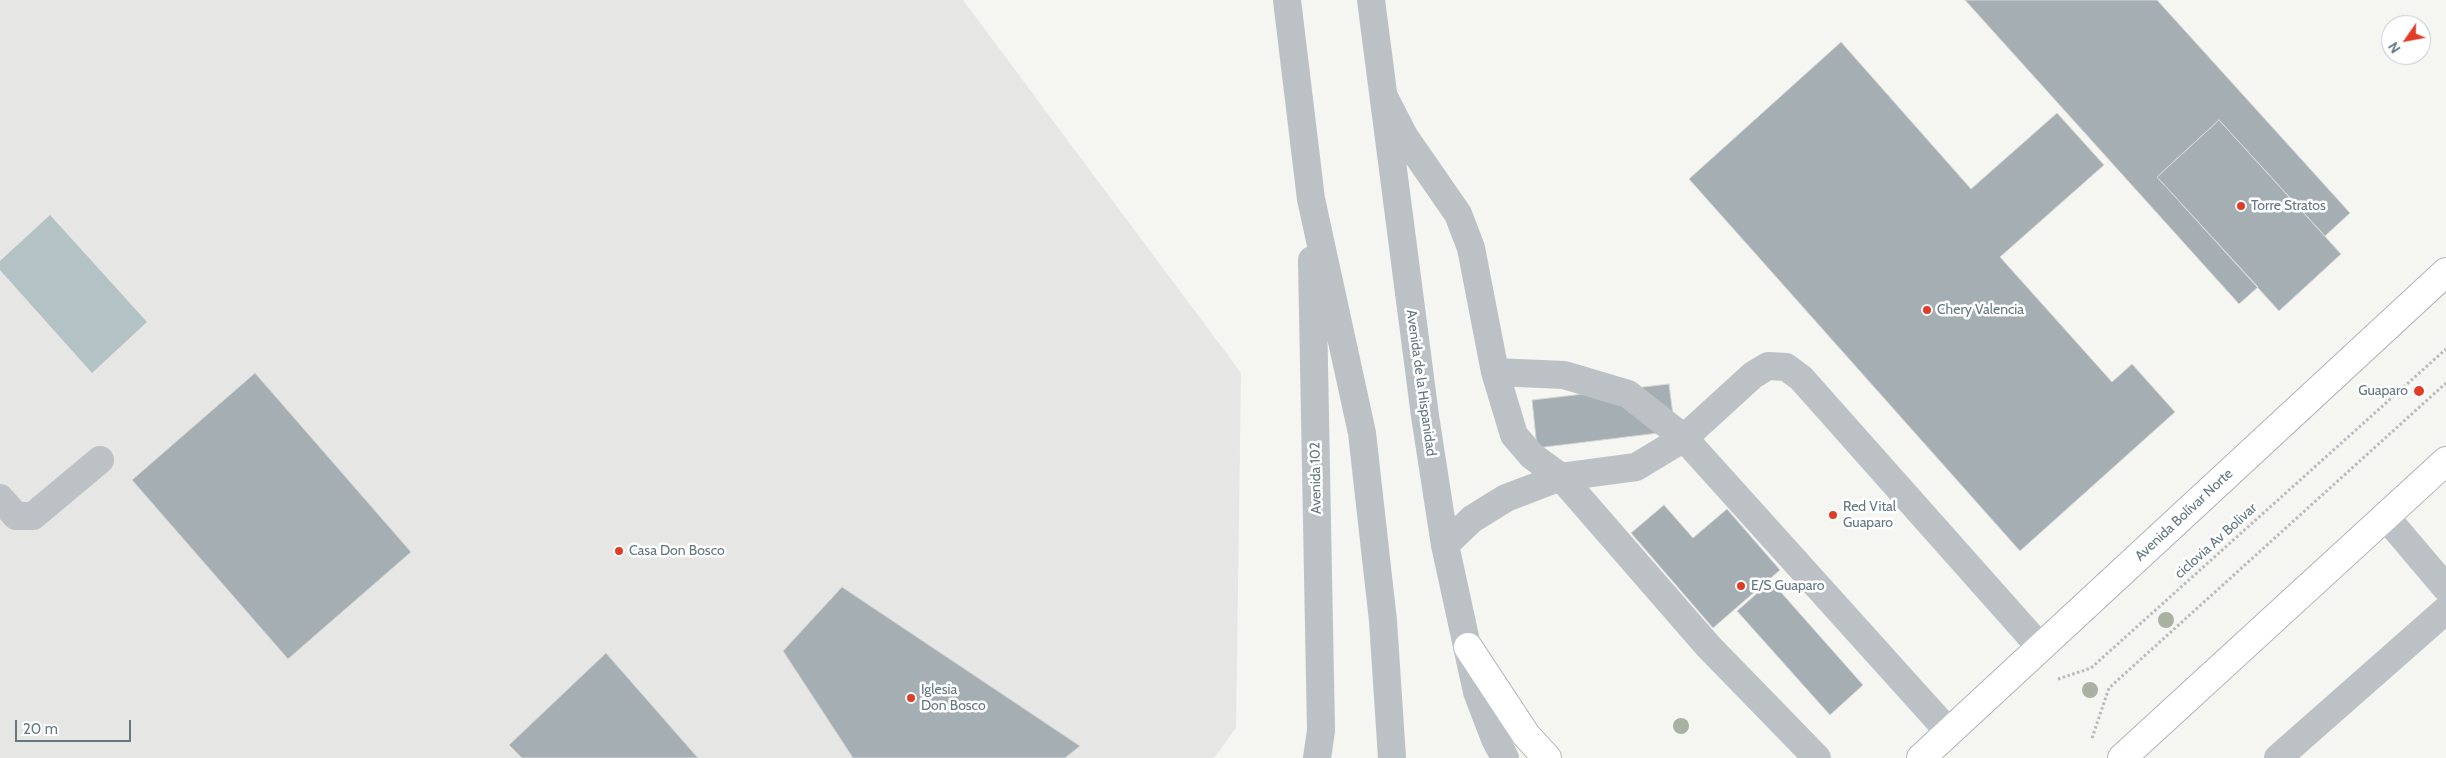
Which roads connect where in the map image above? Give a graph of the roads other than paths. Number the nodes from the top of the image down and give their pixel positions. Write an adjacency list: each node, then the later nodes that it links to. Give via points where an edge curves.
1 (1287, 0): 4 (street)
2 (1371, 0): 3 (street, Avenida de la Hispanidad)
3 (1384, 97): 6 (street, via 1404,136 1458,214 1471,248); 13 (street, Avenida de la Hispanidad, via 1425,416)
4 (1311, 199): 19 (street, Avenida 102, via 1321,731); 20 (street, via 1362,432 1383,621)
5 (2446, 272): 17 (main road, Avenida Bolívar Norte)
6 (1495, 372): 7 (street, via 1564,375 1628,394); 10 (street, via 1514,435 1532,456)
7 (1684, 438): 10 (street, via 1636,467); 17 (street, via 1753,375 1768,366 1786,367 1801,378); 18 (street)
8 (100, 460): 11 (street, via 33,516 16,516)
9 (2446, 461): 12 (main road)
10 (1561, 477): 13 (street, via 1506,498 1472,519); 23 (street, via 1708,646)
11 (0, 498)
12 (2385, 516): 14 (street); 25 (main road)
13 (1446, 546): 16 (street, Avenida de la Hispanidad)
14 (2446, 588)
15 (2446, 610): 26 (street)
16 (1468, 647): 21 (street, Avenida de la Hispanidad, via 1477,692); 22 (main road, via 1526,735)
17 (2041, 648): 18 (main road, Avenida Bolívar Norte)
18 (1949, 732): 24 (main road, Avenida Bolívar Norte)
19 (1317, 758)
20 (1392, 758)
21 (1505, 758)
22 (1547, 758)
23 (1817, 758)
24 (1921, 758)
25 (2122, 758)
26 (2278, 758)

